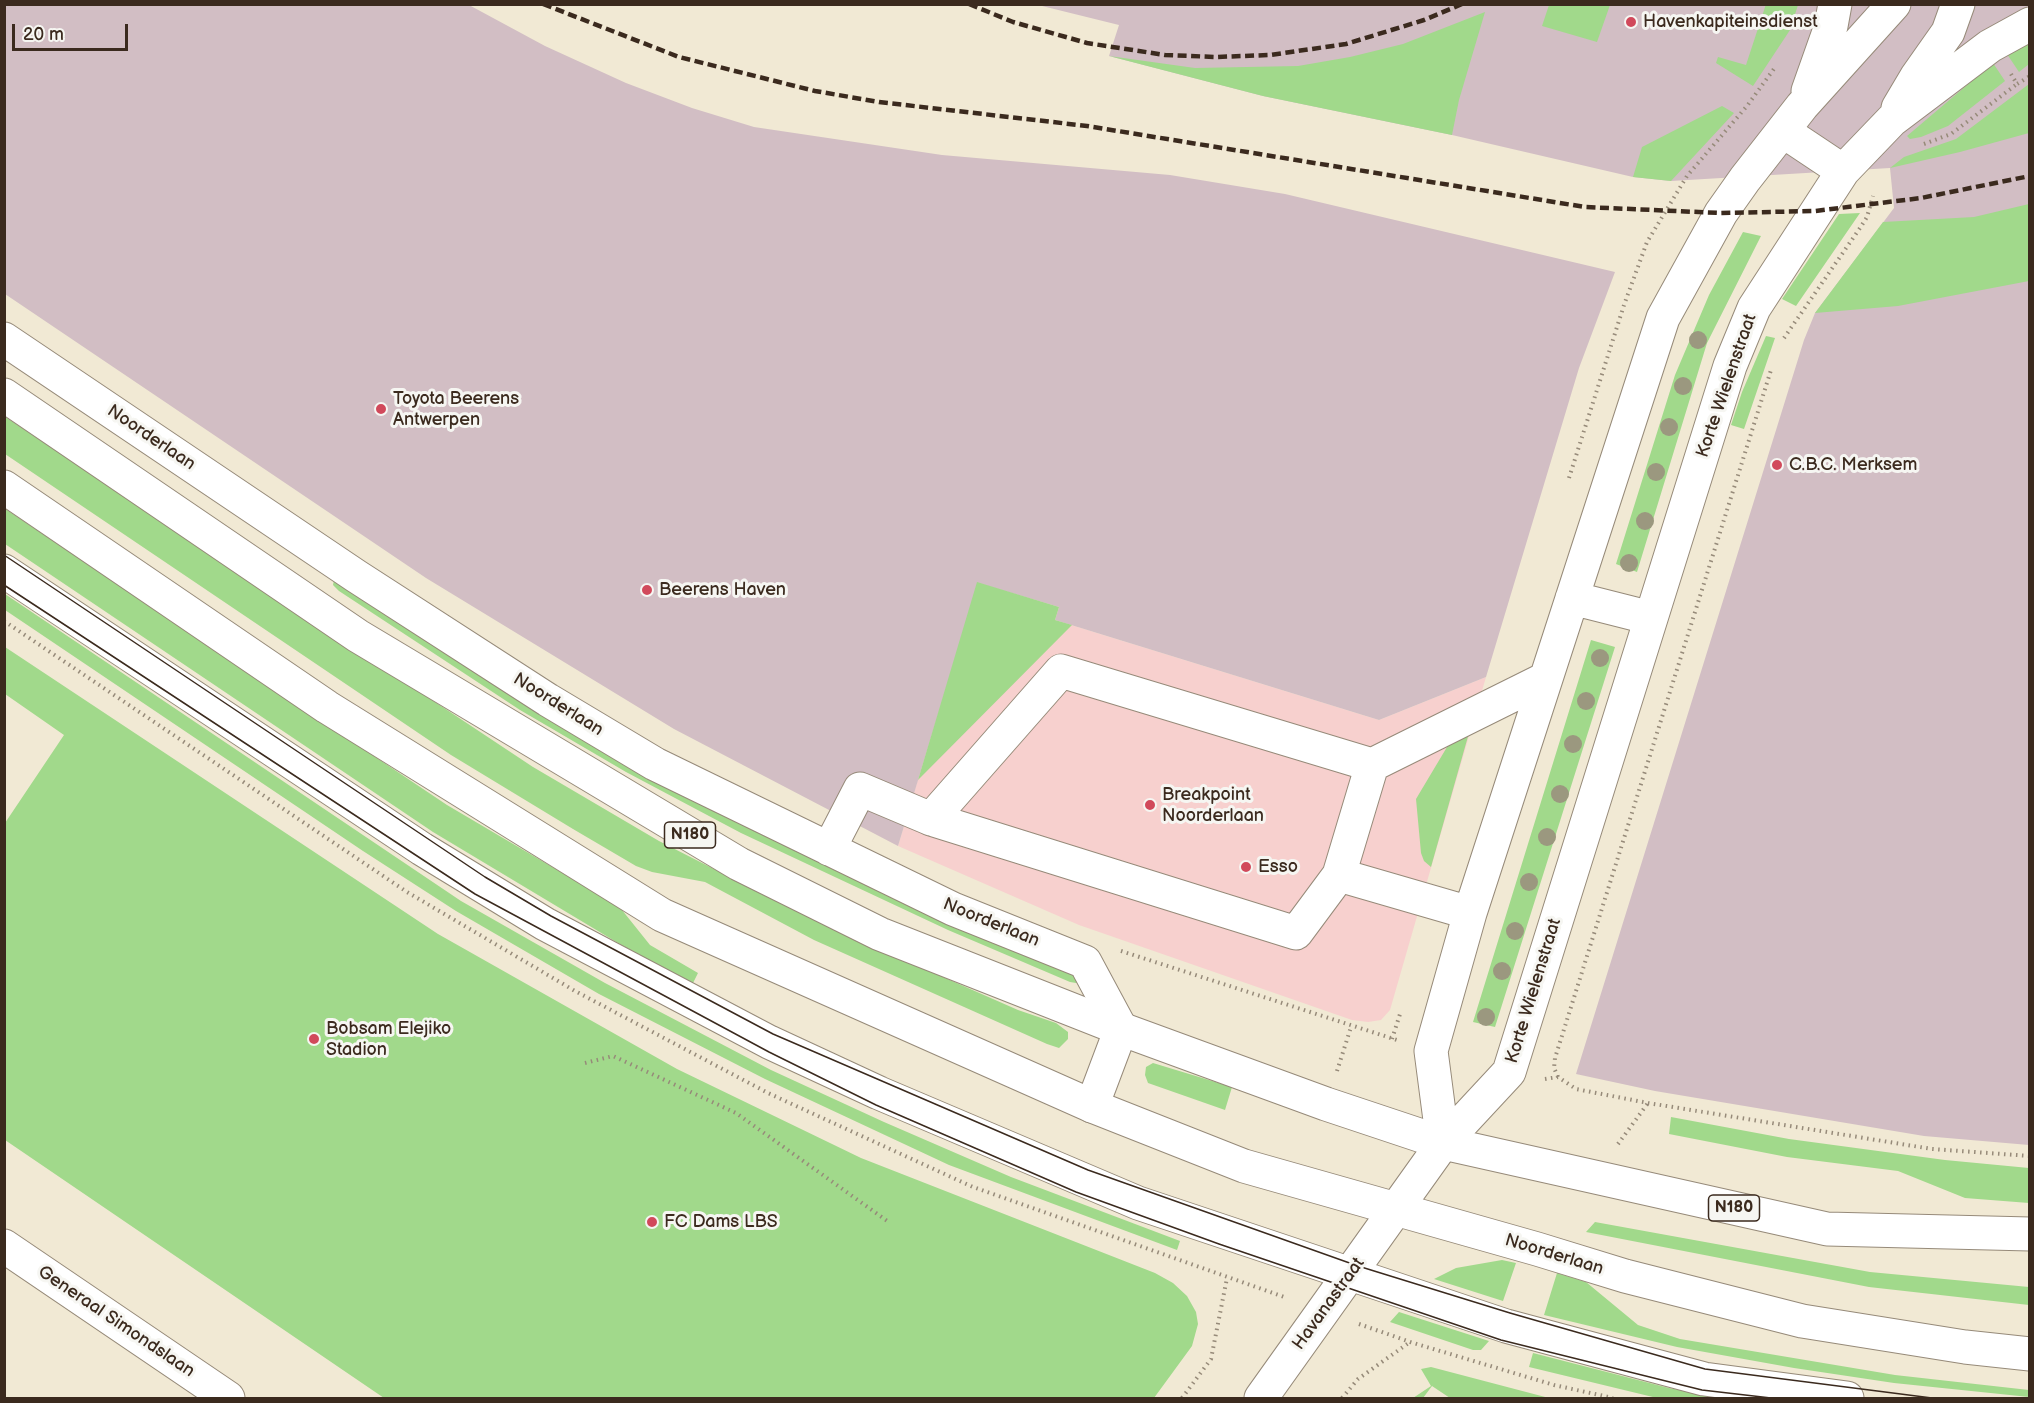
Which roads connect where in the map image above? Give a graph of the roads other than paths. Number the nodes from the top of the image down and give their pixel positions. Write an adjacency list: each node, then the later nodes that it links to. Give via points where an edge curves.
1 (1835, 4): 5 (main road, via 1831,26)
2 (1894, 4): 5 (main road)
3 (1958, 4): 6 (main road, Korte Wielenstraat, via 1948,32)
4 (2030, 24): 6 (main road, Korte Wielenstraat, via 1990,46)
5 (1793, 119): 7 (main road); 12 (main road, via 1720,213 1663,318)
6 (1892, 120): 7 (main road, Korte Wielenstraat)
7 (1843, 171): 13 (main road, Korte Wielenstraat, via 1754,308)
8 (4, 339): 17 (main road, Noorderlaan, via 548,700 655,764)
9 (4, 395): 20 (main road, N180, via 358,636 739,864 880,934)
10 (4, 487): 21 (main road, Noorderlaan, via 327,707 662,915)
11 (4, 571): 26 (main road, via 472,880 545,924 748,1031 879,1093 1119,1196)
12 (1572, 598): 13 (main road); 14 (main road)
13 (1651, 618): 22 (main road, Korte Wielenstraat, via 1509,1072)
14 (1545, 679): 15 (main road); 19 (main road)
15 (1372, 765): 16 (main road, via 1061,671); 18 (main road)
16 (931, 819): 17 (main road, via 860,789); 18 (main road, via 1296,933)
17 (828, 849): 20 (main road, Noorderlaan, via 953,909 1085,962)
18 (1339, 875): 19 (main road)
19 (1470, 914): 22 (main road, via 1431,1051)
20 (1121, 1029): 21 (main road); 22 (main road, N180)
21 (1092, 1107): 23 (main road, Noorderlaan, via 1244,1166)
22 (1443, 1143): 23 (main road, Korte Wielenstraat); 24 (main road, N180, via 1827,1229)
23 (1397, 1210): 26 (main road, Havanastraat); 27 (main road, Noorderlaan, via 1802,1322)
24 (2030, 1234)
25 (5, 1248): 28 (main road, Generaal Simondslaan)
26 (1351, 1275): 29 (main road, Havanastraat); 30 (main road, via 1506,1326 1704,1379)
27 (2030, 1354)
28 (228, 1398)
29 (1261, 1398)
30 (1847, 1398)

